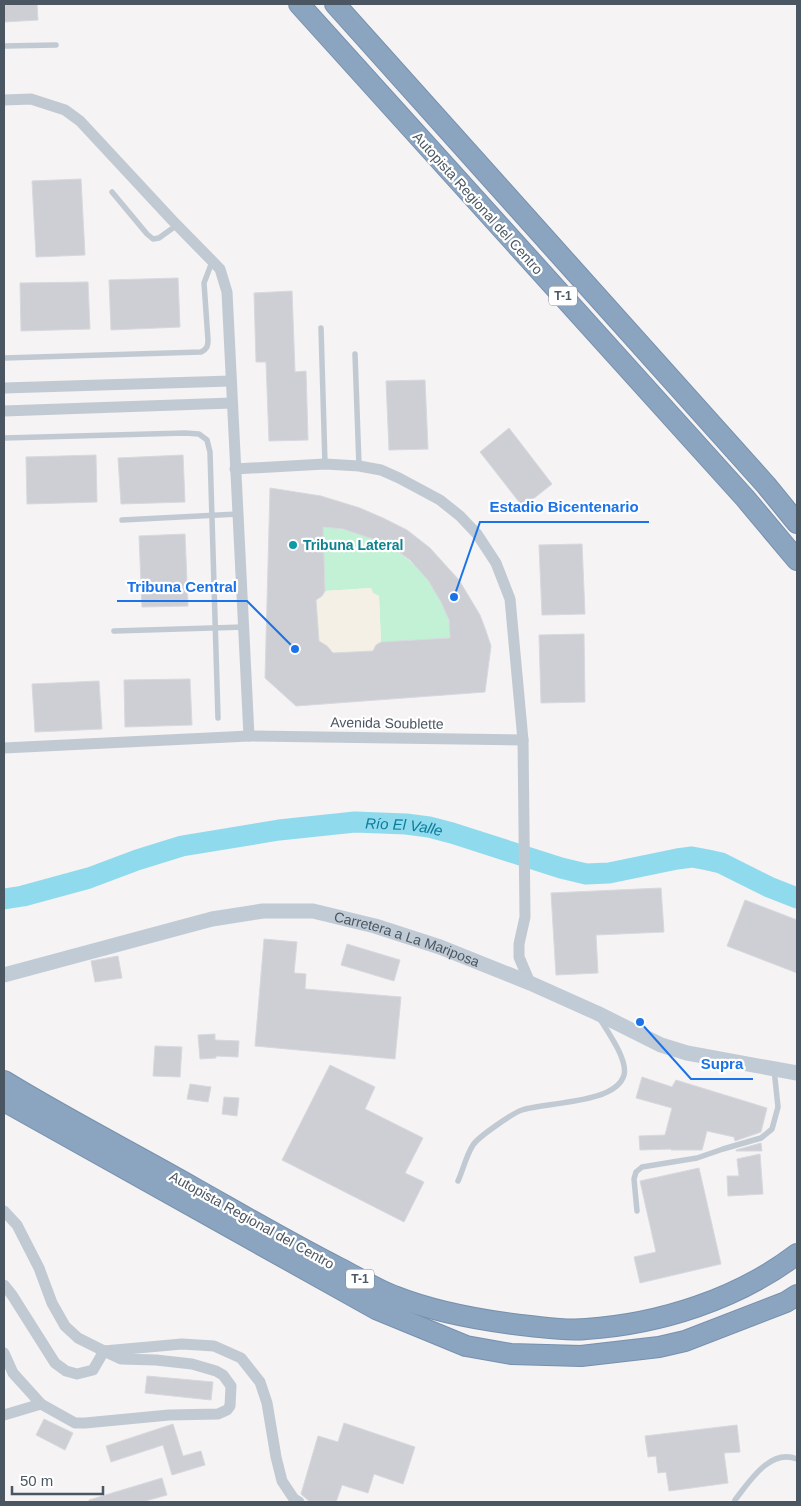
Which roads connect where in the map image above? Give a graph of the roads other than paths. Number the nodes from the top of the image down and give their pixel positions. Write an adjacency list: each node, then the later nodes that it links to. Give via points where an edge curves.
1 (284, 4): 4 (highway, via 310,28)
2 (299, 4): 4 (highway, Autopista Regional del Centro / T-1)
3 (335, 4): 25 (highway, Autopista Regional del Centro / T-1)
4 (326, 35): 26 (highway, Autopista Regional del Centro / T-1)
5 (56, 45): 6 (lane)
6 (4, 46)
7 (4, 100): 9 (street, via 31,99 65,110 80,121)
8 (112, 192): 9 (lane, via 153,239 160,238)
9 (177, 225): 10 (street)
10 (213, 261): 13 (lane, via 204,283 208,346 201,352); 14 (street, via 220,269 227,292)
11 (321, 328): 19 (lane)
12 (355, 354): 20 (lane)
13 (4, 358)
14 (231, 381): 15 (street); 16 (street)
15 (4, 388)
16 (232, 403): 17 (street); 21 (street)
17 (4, 411)
18 (4, 438): 23 (lane, via 199,434 207,440 210,452)
19 (325, 464): 20 (street); 21 (street)
20 (359, 466): 32 (street, via 381,470 440,500 477,534 496,563 510,598)
21 (235, 469): 22 (street)
22 (238, 514): 23 (lane); 28 (street)
23 (212, 515): 24 (lane); 27 (lane)
24 (122, 520)
25 (797, 523)
26 (797, 560)
27 (215, 628): 28 (lane); 29 (lane); 30 (lane)
28 (244, 628): 31 (street)
29 (114, 630)
30 (218, 718)
31 (249, 736): 32 (street, Avenida Soublette); 33 (street, Avenida Soublette)
32 (523, 740): 35 (street, via 525,917 519,957)
33 (4, 748)
34 (4, 975): 35 (street, Carretera a La Mariposa, via 212,919 263,911 314,911 422,941)
35 (530, 983): 36 (street, Carretera a La Mariposa)
36 (597, 1013): 37 (street, Carretera a La Mariposa, via 661,1045); 41 (lane, via 624,1061 624,1075 618,1084 608,1093 522,1110 501,1122 473,1144)
37 (774, 1069): 38 (street, Carretera a La Mariposa); 43 (lane, via 778,1107 772,1128 761,1138 697,1158 642,1167 634,1179)
38 (797, 1073)
39 (4, 1081): 44 (highway, Autopista Regional del Centro / T-1, via 289,1242 392,1296 493,1322 562,1330 614,1326 663,1317 716,1300 752,1283)
40 (4, 1102): 48 (highway, Autopista Regional del Centro / T-1, via 376,1309 466,1346 511,1354 581,1356)
41 (458, 1181)
42 (4, 1211): 49 (street, via 17,1225 65,1326 78,1338)
43 (637, 1211)
44 (797, 1254)
45 (4, 1285): 49 (street, via 55,1363 66,1371 77,1374 93,1370)
46 (797, 1295): 48 (highway, Autopista Regional del Centro / T-1)
47 (797, 1310): 48 (highway, via 728,1338 705,1344)
48 (685, 1341)
49 (104, 1351): 51 (street, via 121,1359 192,1364 216,1371 230,1386 230,1406 218,1414 75,1423); 55 (street, via 182,1344 214,1346 241,1358 260,1382 282,1481)
50 (4, 1353): 51 (street, via 14,1373)
51 (41, 1404): 52 (street)
52 (4, 1416)
53 (797, 1459): 54 (lane, via 787,1456 770,1462 760,1469)
54 (736, 1500)
55 (298, 1502)

